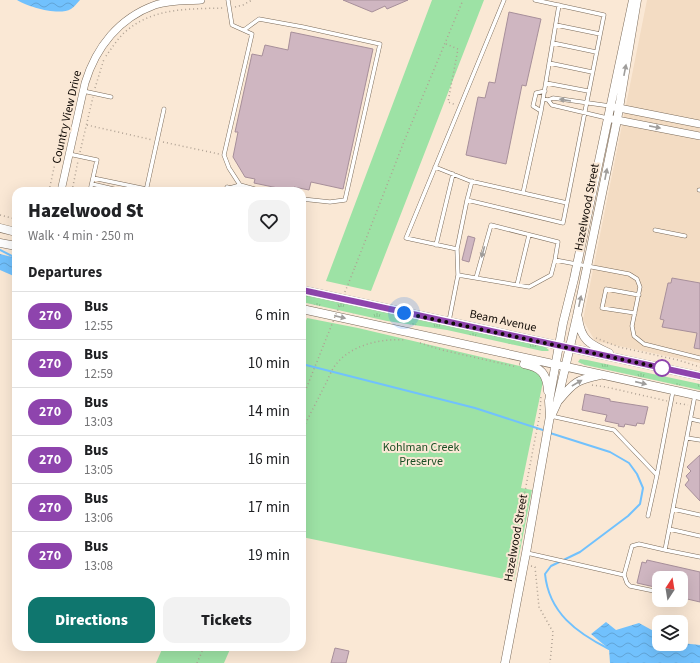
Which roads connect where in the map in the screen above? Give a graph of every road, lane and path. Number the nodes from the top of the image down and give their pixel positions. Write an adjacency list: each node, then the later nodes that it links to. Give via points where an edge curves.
1 (201, 0): 21 (street, Country View Drive, via 155,5 119,25 98,51)
2 (228, 0): 10 (lane)
3 (252, 0): 10 (path)
4 (463, 0): 15 (path)
5 (504, 0): 28 (lane)
6 (535, 0): 9 (lane)
7 (633, 0): 29 (street, Hazelwood Street)
8 (637, 0): 30 (street, Hazelwood Street, one-way to 8)
9 (559, 5): 11 (lane); 13 (lane, via 604,15)
10 (229, 8): 12 (lane, via 232,25); 23 (path, via 171,11 144,18 125,32 104,57)
11 (556, 25): 13 (lane); 14 (lane)
12 (244, 30): 46 (lane, via 252,34 224,156); 57 (lane, via 259,19 380,44 345,200 330,202)
13 (600, 34): 16 (lane)
14 (553, 43): 16 (lane); 17 (lane)
15 (445, 44): 28 (path, via 458,49 448,102); 98 (path, bridge)
16 (596, 52): 18 (lane)
17 (549, 63): 18 (lane); 19 (lane)
18 (592, 72): 20 (lane)
19 (546, 83): 20 (lane); 22 (lane)
20 (588, 90): 27 (lane)
21 (83, 91): 23 (lane); 38 (street, Country View Drive)
22 (545, 91): 25 (lane); 32 (lane, via 536,94 533,106)
23 (94, 93): 24 (lane); 39 (path)
24 (111, 97)
25 (543, 99): 26 (lane); 32 (lane)
26 (548, 100): 27 (lane, one-way to 26, via 553,98); 33 (lane, via 552,106)
27 (586, 103): 29 (lane); 33 (lane)
28 (459, 106): 41 (lane)
29 (610, 106): 30 (street); 34 (street, Hazelwood Street)
30 (619, 108): 35 (street, Hazelwood Street); 36 (street)
31 (164, 109): 53 (lane)
32 (541, 111): 56 (lane)
33 (584, 113): 34 (lane); 59 (lane)
34 (607, 118): 35 (street); 72 (street, Hazelwood Street)
35 (617, 120): 37 (street, one-way to 37); 73 (street, Hazelwood Street, one-way to 35)
36 (700, 124)
37 (700, 136)
38 (69, 154): 39 (lane); 48 (street, Country View Drive)
39 (79, 156): 43 (lane, via 97,160); 49 (path)
40 (55, 163): 47 (path)
41 (435, 167): 42 (lane); 69 (lane, via 406,238)
42 (453, 174): 44 (lane); 69 (lane)
43 (93, 178): 45 (lane); 52 (lane)
44 (472, 181): 56 (lane); 58 (lane)
45 (92, 184): 50 (lane); 51 (lane)
46 (240, 185): 54 (lane); 55 (lane)
47 (50, 187)
48 (62, 187)
49 (73, 187)
50 (91, 187)
51 (105, 187)
52 (133, 187)
53 (147, 187)
54 (233, 187)
55 (247, 187)
56 (523, 193): 59 (lane)
57 (306, 199)
58 (467, 200): 59 (lane, via 563,222); 70 (lane)
59 (567, 203)
60 (0, 215): 61 (path)
61 (12, 218)
62 (0, 228): 64 (street)
63 (655, 230): 66 (lane)
64 (12, 231)
65 (529, 235): 71 (lane, via 558,242); 75 (lane, one-way to 75, via 491,226); 76 (lane)
66 (685, 236)
67 (0, 243): 68 (street)
68 (12, 245)
69 (436, 245): 70 (lane)
70 (457, 249): 74 (lane)
71 (555, 260): 72 (lane); 76 (lane, via 551,275 529,287)
72 (578, 264): 73 (lane); 87 (street, Hazelwood Street)
73 (587, 266): 78 (lane, via 629,274 637,279); 81 (street, Hazelwood Street, one-way to 73)
74 (458, 275): 75 (lane); 82 (lane)
75 (476, 278): 76 (lane)
76 (518, 285)
77 (306, 291): 82 (street, Beam Avenue)
78 (639, 295): 80 (lane); 80 (lane, via 606,289 602,308)
79 (306, 310): 86 (street, one-way to 86)
80 (635, 313): 90 (lane, via 632,326 634,336 644,344)
81 (577, 316): 88 (street, Hazelwood Street); 89 (street, via 580,331 588,342)
82 (448, 322): 87 (street, Beam Avenue)
83 (595, 337): 93 (path, via 619,347)
84 (407, 340): 108 (path, via 380,341 347,354 334,367)
85 (420, 343): 94 (path)
86 (461, 344): 91 (street); 101 (street, via 481,354 534,366 542,372 547,382)
87 (559, 346): 88 (street, Beam Avenue); 91 (street, Hazelwood Street)
88 (569, 348): 89 (street, Beam Avenue); 92 (street, Hazelwood Street)
89 (620, 358): 96 (street, Beam Avenue)
90 (700, 358)
91 (555, 365): 92 (street); 101 (street, Hazelwood Street)
92 (565, 367): 95 (street); 102 (street, Hazelwood Street)
93 (700, 367)
94 (520, 368)
95 (603, 375): 99 (street, one-way to 99); 102 (street, one-way to 95, via 576,382)
96 (700, 376)
97 (591, 385): 103 (path)
98 (306, 390)
99 (673, 390): 100 (street); 103 (lane)
100 (698, 396): 104 (lane)
101 (549, 400): 105 (street, Hazelwood Street)
102 (557, 402): 105 (street, Hazelwood Street)
103 (671, 402): 104 (path); 111 (lane)
104 (693, 406): 106 (lane)
105 (550, 416): 111 (lane, via 614,430); 118 (street, Hazelwood Street)
106 (691, 419): 107 (lane); 109 (lane)
107 (700, 421)
108 (306, 423)
109 (687, 438): 110 (lane); 112 (lane)
110 (700, 440)
111 (657, 475): 114 (lane)
112 (673, 509): 113 (lane); 115 (lane)
113 (700, 515)
114 (648, 516)
115 (669, 529): 116 (lane); 117 (lane)
116 (700, 536)
117 (665, 550): 119 (lane); 120 (lane, via 639,544 632,546)
118 (526, 553): 120 (lane); 124 (street, Hazelwood Street)
119 (700, 557)
120 (624, 575): 121 (lane, via 630,586)
121 (652, 591)
122 (202, 651): 123 (path)
123 (197, 663)
124 (505, 663)

